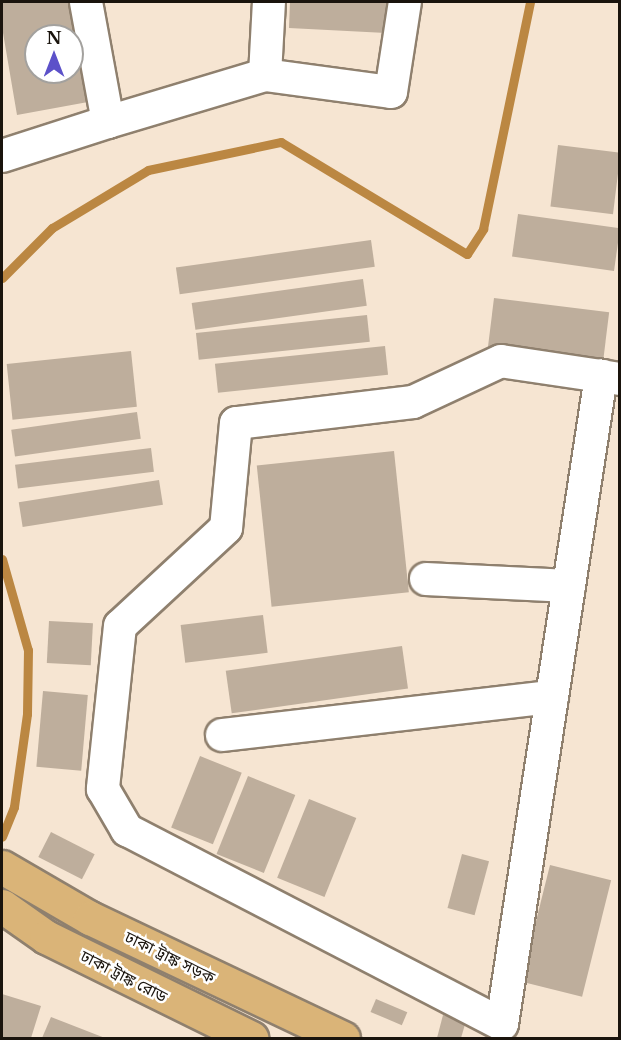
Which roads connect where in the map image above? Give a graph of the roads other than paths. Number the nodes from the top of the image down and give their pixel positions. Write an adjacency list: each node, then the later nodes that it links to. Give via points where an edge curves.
1 (86, 2): 5 (street)
2 (268, 2): 4 (street)
3 (405, 2): 4 (street, via 391,92)
4 (266, 75): 5 (street)
5 (108, 122): 6 (street)
6 (2, 156)
7 (610, 378): 9 (street); 15 (street, via 501,361 413,402 236,423 226,528 120,626 104,789 127,830)
8 (426, 579): 9 (street)
9 (569, 586): 10 (street)
10 (552, 697): 11 (street); 15 (street)
11 (222, 735)
12 (2, 867): 17 (main road, ঢাকা ট্রাঙ্ক সড়ক, via 90,918)
13 (2, 906): 14 (main road, ঢাকা ট্রাঙ্ক রোড, via 46,937)
14 (213, 1031): 16 (main road, ঢাকা ট্রাঙ্ক রোড)
15 (500, 1031)
16 (250, 1038)
17 (343, 1038)

